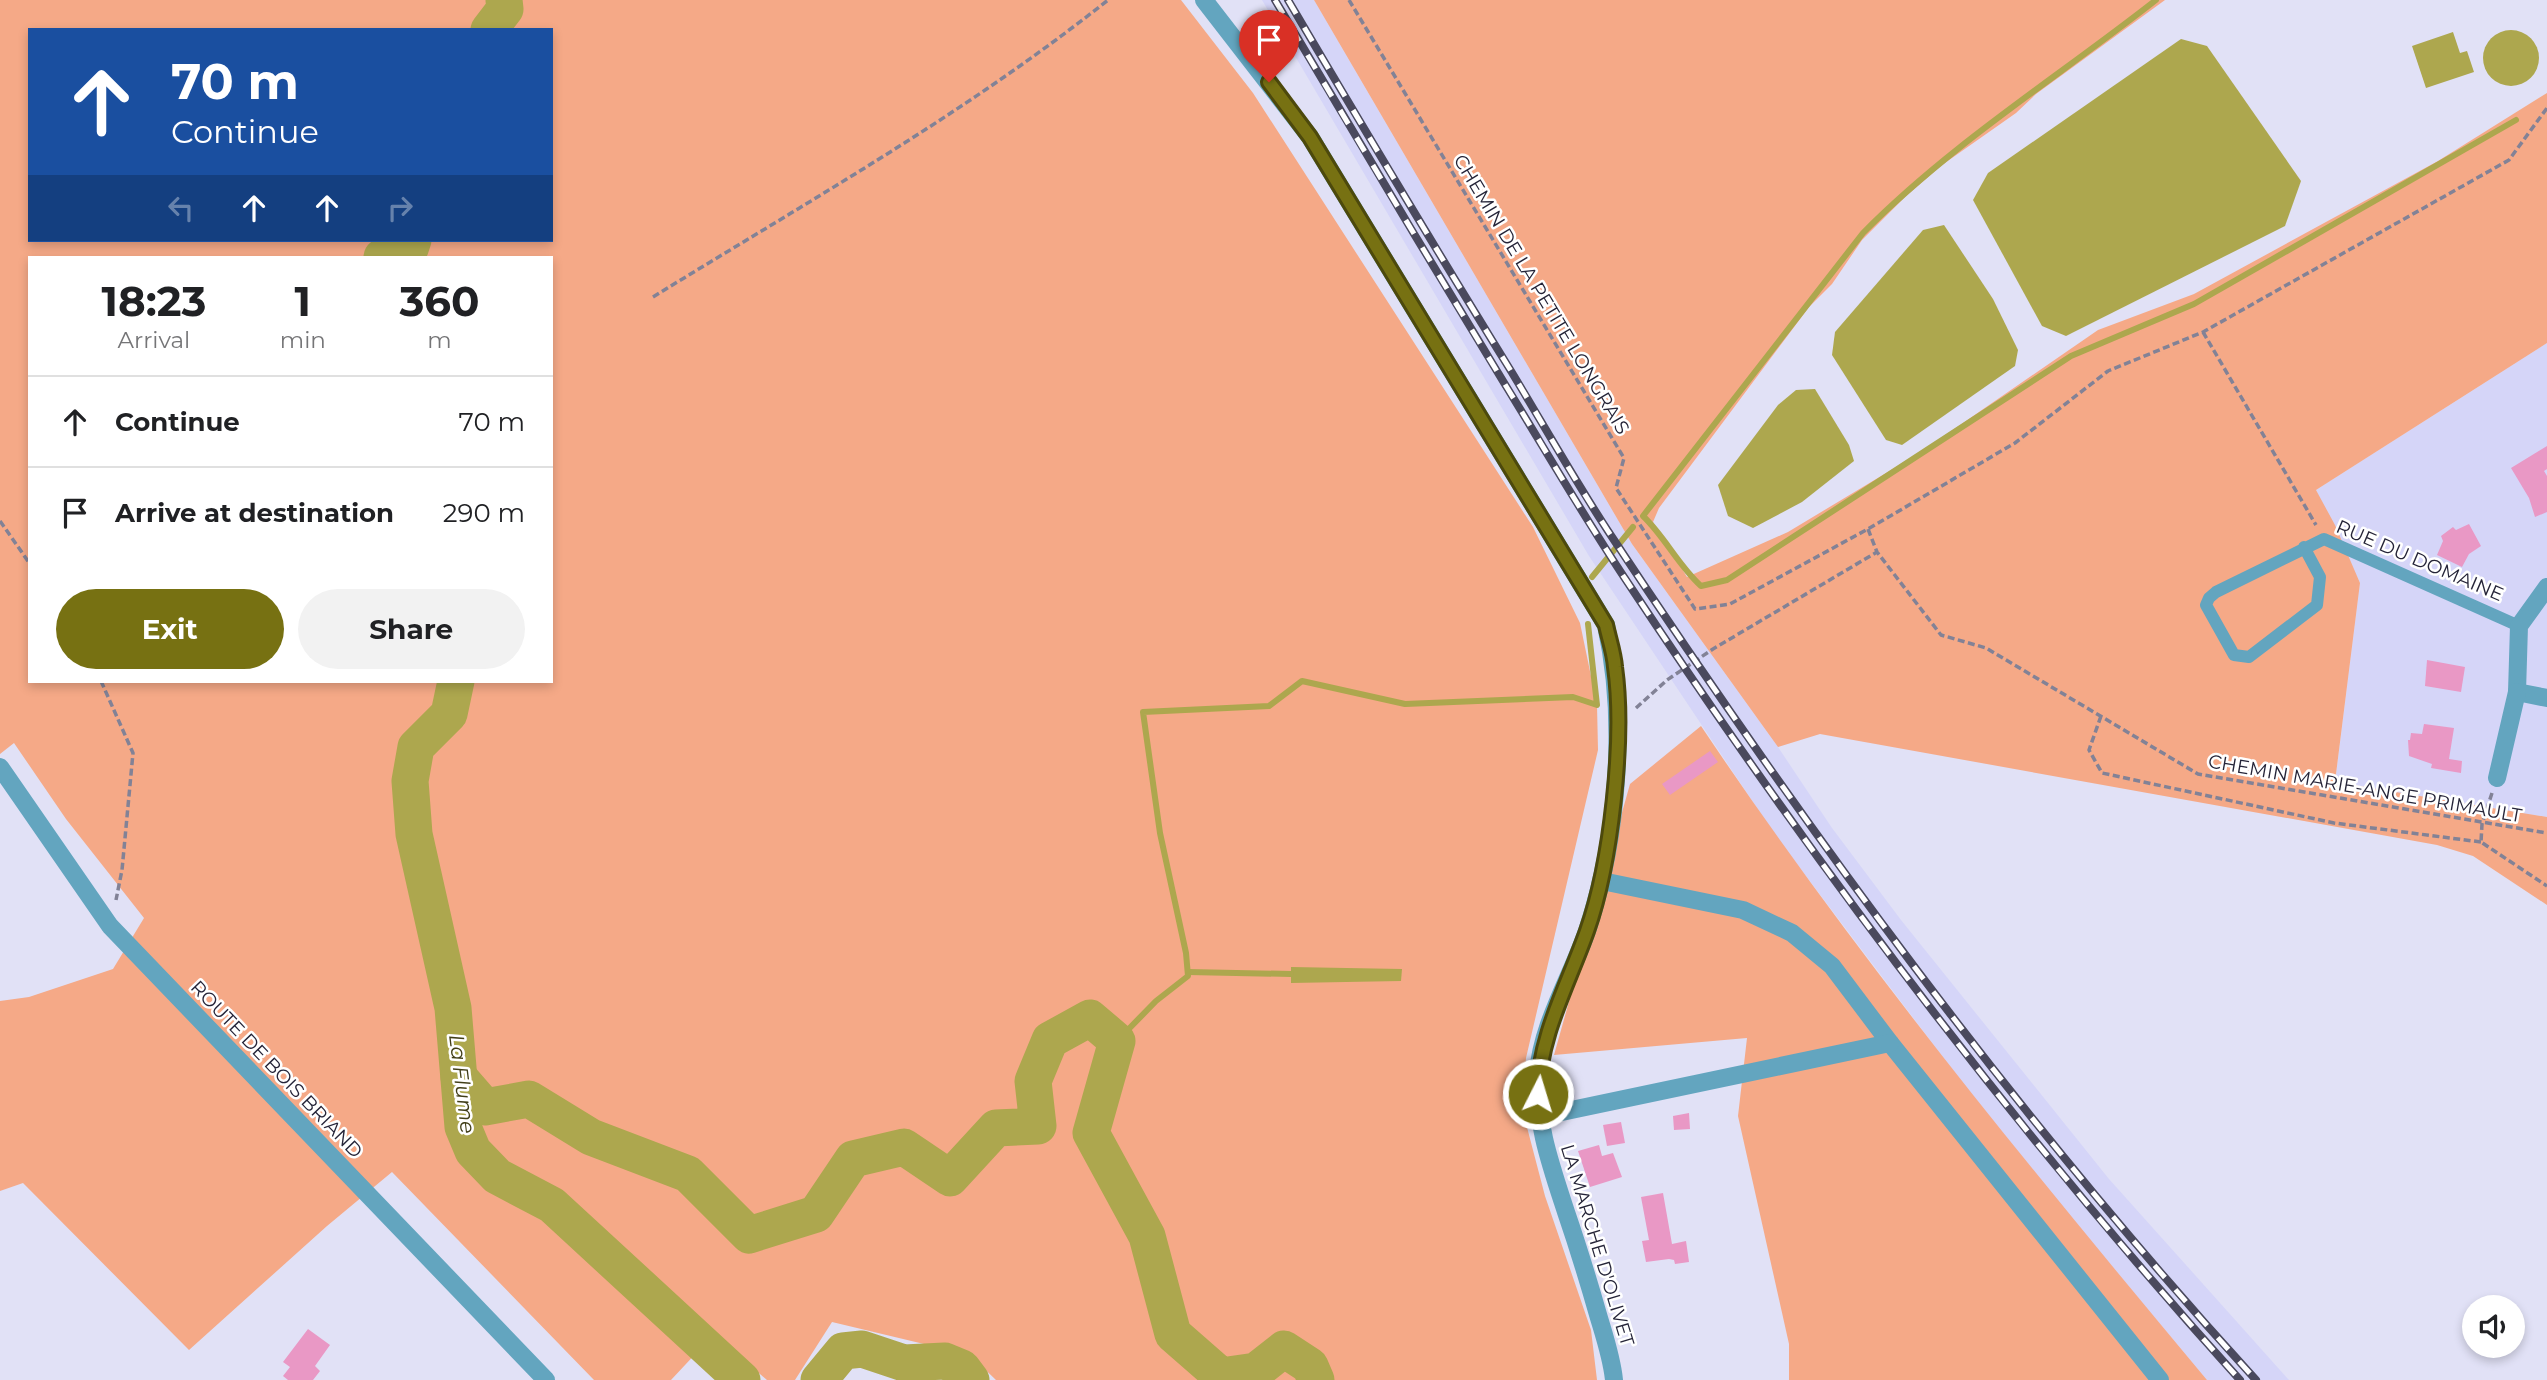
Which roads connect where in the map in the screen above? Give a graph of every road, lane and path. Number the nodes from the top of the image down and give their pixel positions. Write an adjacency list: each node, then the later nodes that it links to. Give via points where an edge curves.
1 (1108, 0): 5 (path, via 942,119)
2 (1204, 0): 19 (street, LA MARCHE D'OLIVET, via 1310,137 1589,595 1606,625 1616,667)
3 (1349, 0): 8 (path, CHEMIN DE LA PETITE LONGRAIS, via 1624,458 1616,488 1695,609 1730,604)
4 (2547, 108): 6 (path, via 2509,160)
5 (653, 297)
6 (2203, 332): 8 (path, via 2108,371 2015,443); 9 (path)
7 (0, 522): 12 (path)
8 (1868, 529): 11 (path, CHEMIN MARIE-ANGE PRIMAULT)
9 (2324, 539): 10 (lane, RUE DU DOMAINE); 14 (lane, RUE DU DOMAINE)
10 (2304, 547): 10 (lane, RUE DU DOMAINE, via 2209,598 2210,615 2234,655 2249,657 2317,605 2320,577)
11 (1877, 552): 18 (path, CHEMIN MARIE-ANGE PRIMAULT, via 1941,635 1986,648); 19 (path, via 1713,649)
12 (28, 561)
13 (2547, 587): 14 (street)
14 (2519, 626): 16 (street)
15 (102, 683): 27 (path, via 133,753 122,870)
16 (2517, 692): 17 (street); 21 (street)
17 (2547, 698)
18 (2101, 716): 22 (path, CHEMIN MARIE-ANGE PRIMAULT, via 2198,774); 24 (path, via 2089,750 2102,773 2333,823)
19 (1617, 720): 25 (street, LA MARCHE D'OLIVET)
20 (0, 767): 27 (street, ROUTE DE BOIS BRIAND)
21 (2497, 778): 22 (path)
22 (2482, 824): 23 (path, CHEMIN MARIE-ANGE PRIMAULT); 24 (path)
23 (2547, 833)
24 (2481, 842): 26 (path)
25 (1601, 881): 28 (street, via 1743,910 1792,933 1832,966); 29 (street, LA MARCHE D'OLIVET, via 1550,1025 1538,1071)
26 (2547, 886)
27 (110, 926): 30 (street, ROUTE DE BOIS BRIAND)
28 (1890, 1043): 29 (street); 32 (street)
29 (1538, 1117): 31 (street, LA MARCHE D'OLIVET, via 1588,1277)
30 (546, 1380)
31 (1614, 1380)
32 (2160, 1380)

